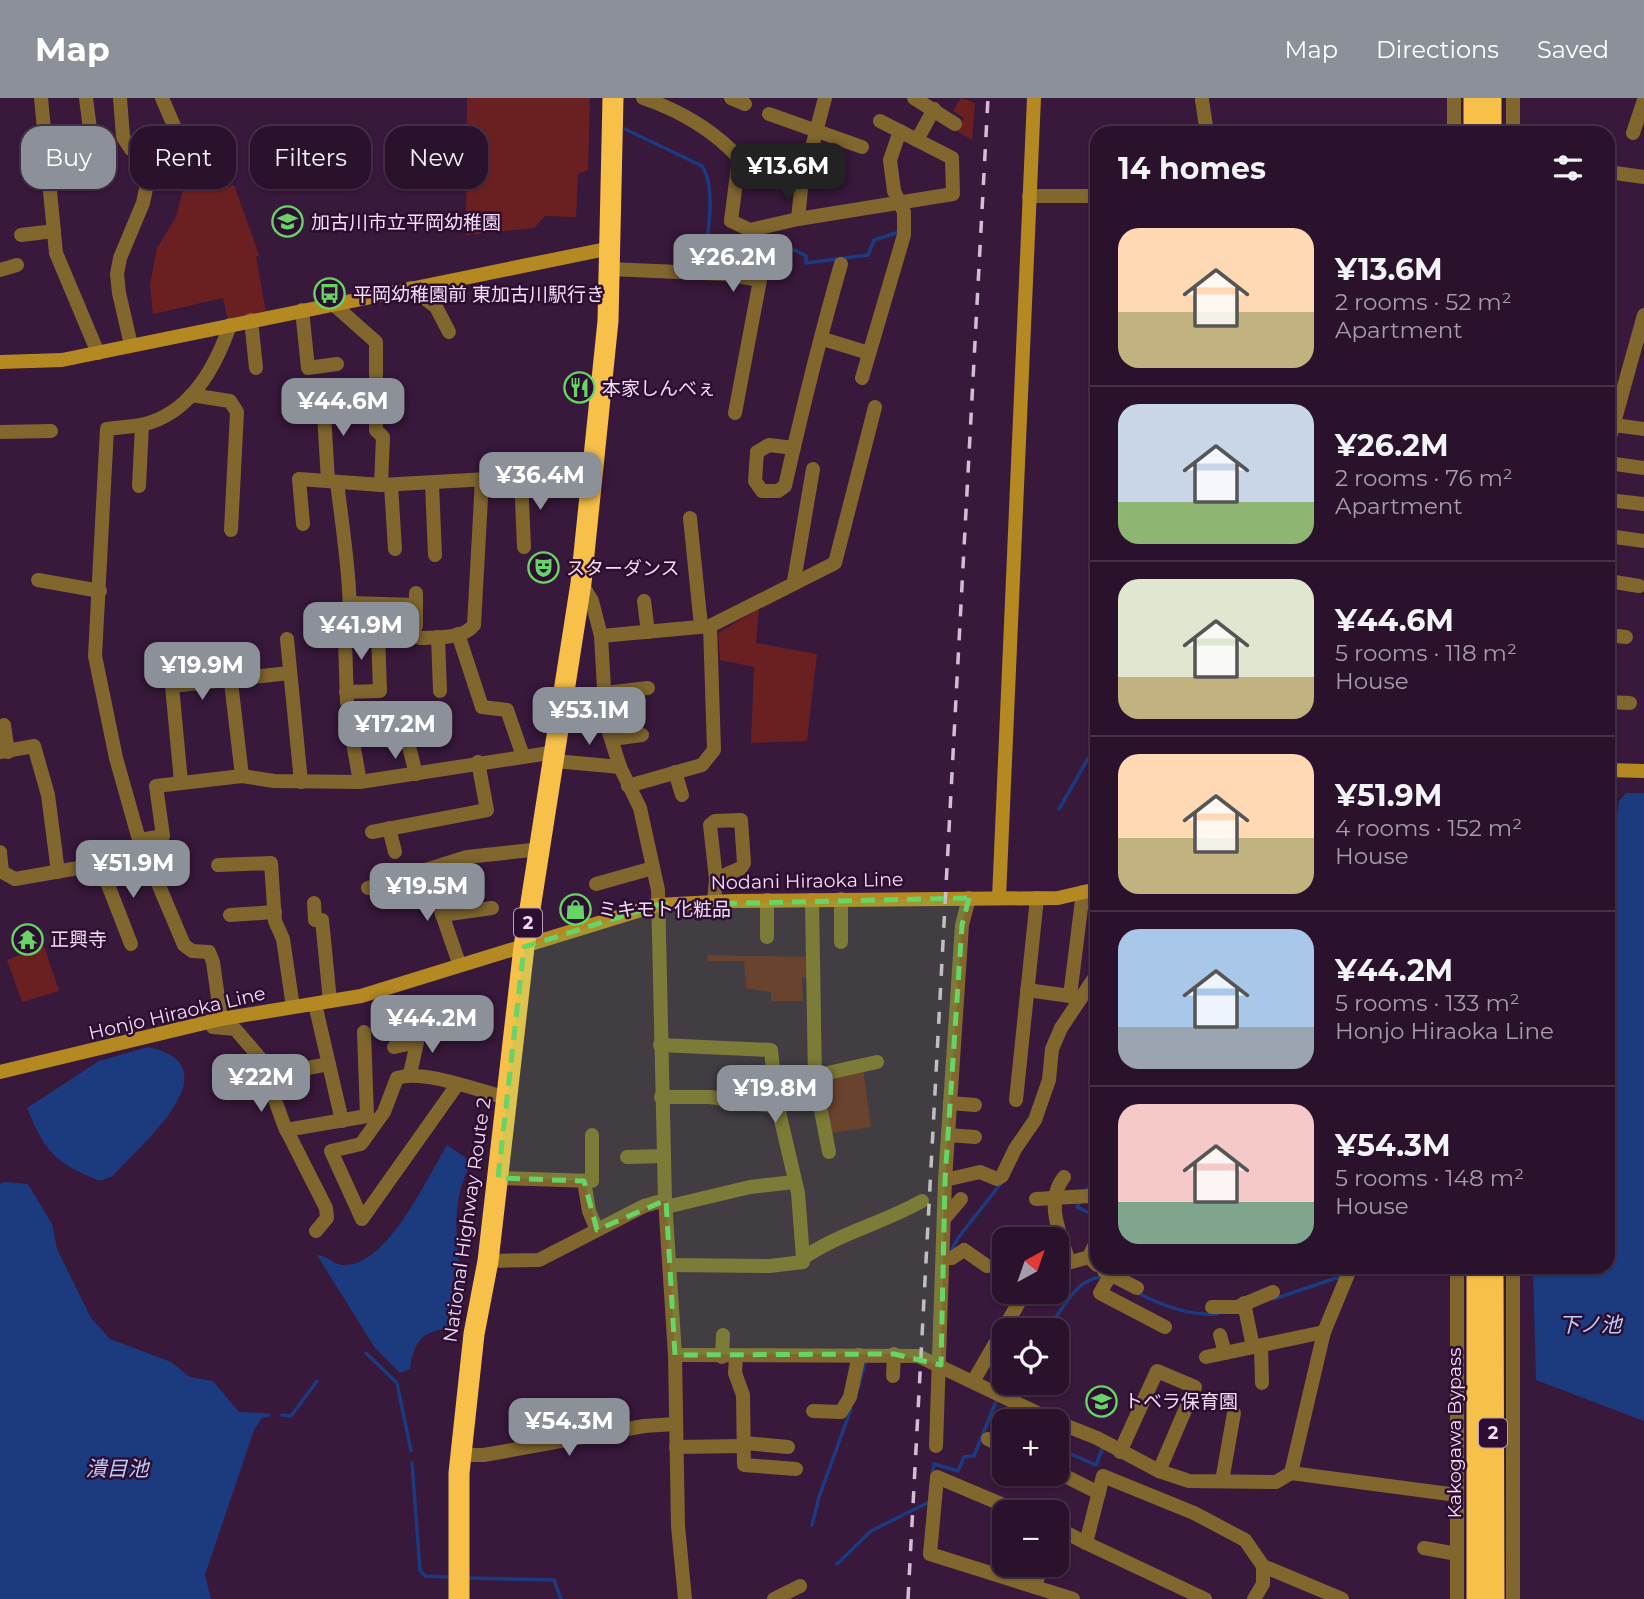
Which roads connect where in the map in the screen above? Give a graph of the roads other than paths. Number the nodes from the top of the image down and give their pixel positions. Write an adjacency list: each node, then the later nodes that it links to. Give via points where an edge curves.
1 (41, 98): 23 (street)
2 (86, 98): 24 (street)
3 (120, 98): 36 (street, via 123,137)
4 (162, 98): 25 (street)
5 (613, 98): 47 (highway, National Highway Route 2 / 2)
6 (643, 98): 44 (street, via 667,106 723,141 738,158 731,221 750,230)
7 (731, 98): 17 (street)
8 (825, 98): 32 (street)
9 (914, 98): 18 (street)
10 (1034, 98): 41 (street)
11 (1454, 98): 27 (street)
12 (1474, 98): 28 (highway)
13 (1491, 98): 29 (highway)
14 (1513, 98): 30 (street)
15 (1202, 100): 26 (street)
16 (1644, 100): 20 (street)
17 (745, 104)
18 (934, 109): 22 (street); 34 (street)
19 (769, 114): 32 (street)
20 (1641, 120): 33 (street)
21 (880, 121): 31 (street)
22 (955, 124)
23 (44, 126)
24 (89, 126)
25 (174, 126)
26 (1206, 126)
27 (1454, 126)
28 (1474, 126)
29 (1491, 126)
30 (1513, 126)
31 (900, 131): 34 (street); 43 (street, via 890,160)
32 (816, 133): 35 (street); 44 (street)
33 (1633, 133)
34 (916, 140): 43 (street, via 951,158 953,194)
35 (862, 147)
36 (130, 148)
37 (1615, 174): 38 (street)
38 (1637, 180)
39 (50, 189): 45 (street)
40 (147, 189): 62 (street, via 117,274)
41 (1029, 196): 42 (street); 162 (street)
42 (1090, 196)
43 (900, 203): 44 (street); 64 (street, via 904,235)
44 (798, 219)
45 (54, 231): 46 (street); 63 (street, via 56,253)
46 (20, 236)
47 (610, 259): 53 (street); 72 (street, via 760,281 733,390); 83 (highway, National Highway Route 2 / 2)
48 (841, 264): 52 (street)
49 (17, 265): 50 (street)
50 (0, 270)
51 (822, 277): 52 (street)
52 (836, 281): 60 (street)
53 (411, 288): 54 (street); 59 (street, via 436,307)
54 (332, 303): 55 (street); 88 (street, via 376,342 376,430 383,437)
55 (302, 310): 57 (street); 66 (street, via 308,368)
56 (1644, 314): 61 (street)
57 (251, 320): 58 (street); 67 (street)
58 (230, 325): 62 (street); 69 (street, via 217,359)
59 (449, 332)
60 (823, 339): 64 (street); 79 (street)
61 (1641, 344): 73 (street)
62 (131, 345): 63 (street)
63 (98, 353): 65 (street, via 62,360)
64 (869, 353): 68 (street)
65 (0, 362)
66 (337, 364)
67 (256, 368)
68 (862, 378)
69 (191, 395): 74 (street); 94 (street, via 223,399 237,412 230,476)
70 (324, 397): 86 (street)
71 (875, 407): 101 (street, via 835,563)
72 (735, 413)
73 (1615, 422)
74 (142, 425): 89 (street); 105 (street, via 107,429)
75 (1615, 425): 76 (street)
76 (1644, 429)
77 (51, 431): 78 (street)
78 (0, 432)
79 (794, 448)
80 (1615, 464): 81 (street)
81 (1633, 466)
82 (813, 469): 101 (street, via 814,489)
83 (593, 472): 84 (street); 103 (highway, National Highway Route 2 / 2)
84 (521, 477): 85 (street); 97 (street)
85 (482, 480): 87 (street); 113 (street, via 474,625)
86 (333, 482): 88 (street); 93 (street, via 299,479); 107 (street)
87 (432, 484): 88 (street); 99 (street)
88 (386, 485): 98 (street)
89 (139, 486)
90 (1615, 501): 91 (street)
91 (1644, 504)
92 (690, 518): 108 (street)
93 (303, 524)
94 (232, 530)
95 (1615, 537): 96 (street)
96 (1644, 541)
97 (524, 547)
98 (395, 549)
99 (435, 555)
100 (38, 580): 105 (street)
101 (794, 581): 108 (street)
102 (1615, 582): 104 (street)
103 (581, 583): 114 (street, via 592,601); 133 (highway, National Highway Route 2 / 2)
104 (1639, 586)
105 (100, 591): 148 (street, via 95,656 116,758)
106 (644, 601): 112 (street)
107 (350, 603): 109 (street, via 416,599); 110 (street)
108 (706, 626): 112 (street); 138 (street, via 715,750 702,765)
109 (412, 631): 111 (street); 117 (street, via 420,638)
110 (350, 632): 111 (street); 111 (street, via 345,639 346,697 380,691)
111 (378, 632)
112 (648, 632): 114 (street)
113 (458, 634): 117 (street); 132 (street, via 482,707 508,710)
114 (601, 636): 123 (street)
115 (1615, 636): 116 (street)
116 (1626, 637)
117 (438, 638): 122 (street)
118 (287, 639): 119 (street)
119 (289, 673): 120 (street); 142 (street)
120 (231, 682): 140 (street); 141 (street, via 172,686)
121 (648, 688): 123 (street)
122 (440, 691)
123 (605, 693): 130 (street, via 606,723)
124 (1615, 702): 125 (street)
125 (1630, 703)
126 (4, 725): 131 (street)
127 (350, 726): 143 (street, via 359,743)
128 (642, 736): 130 (street)
129 (407, 739): 139 (street)
130 (612, 739): 135 (street)
131 (4, 752): 156 (street, via 34,746 48,795)
132 (523, 756): 133 (street); 134 (street)
133 (556, 756): 135 (street); 149 (highway, National Highway Route 2 / 2)
134 (478, 762): 139 (street); 146 (street, via 487,810)
135 (620, 767): 144 (street)
136 (1615, 770): 137 (street)
137 (1644, 771)
138 (676, 772): 144 (street); 145 (street)
139 (416, 774): 143 (street)
140 (242, 776): 141 (street); 142 (street)
141 (181, 782): 148 (street, via 156,786 163,836)
142 (301, 782): 143 (street)
143 (360, 782)
144 (628, 786): 154 (street, via 640,808)
145 (682, 794)
146 (389, 828): 147 (street); 153 (street)
147 (372, 832)
148 (143, 846): 151 (street, via 130,859); 183 (street, via 184,945 192,951 209,951)
149 (541, 849): 155 (street, via 467,858); 177 (highway, National Highway Route 2 / 2)
150 (0, 852): 156 (street, via 7,877)
151 (104, 864): 156 (street); 176 (street)
152 (218, 865): 171 (street, via 271,863)
153 (397, 866): 155 (street); 159 (street)
154 (653, 868): 158 (street); 169 (street)
155 (427, 871): 173 (street)
156 (58, 872)
157 (716, 879): 157 (street, via 710,825 741,820 748,841 744,863); 167 (street)
158 (596, 884)
159 (368, 888)
160 (1090, 890): 163 (street, Nodani Hiraoka Line); 180 (street, via 1070,996)
161 (969, 898): 162 (street, Nodani Hiraoka Line); 165 (street, Nodani Hiraoka Line); 197 (street, via 962,925)
162 (999, 898): 163 (street, Nodani Hiraoka Line)
163 (1037, 898): 180 (street)
164 (812, 900): 165 (street, Nodani Hiraoka Line); 166 (street, Nodani Hiraoka Line); 192 (street)
165 (841, 900): 175 (street)
166 (767, 901): 167 (street, Nodani Hiraoka Line); 174 (street)
167 (714, 902): 169 (street, Nodani Hiraoka Line)
168 (314, 903): 181 (street, via 315,920 322,920)
169 (657, 905): 177 (street, Nodani Hiraoka Line); 185 (street)
170 (492, 908): 173 (street)
171 (275, 912): 172 (street); 182 (street)
172 (230, 915)
173 (442, 915): 178 (street)
174 (767, 937)
175 (841, 942)
176 (131, 944)
177 (524, 947): 178 (street, Honjo Hiraoka Line); 195 (highway, National Highway Route 2 / 2)
178 (459, 963): 181 (street, Honjo Hiraoka Line, via 360,996)
179 (1090, 985): 210 (street, via 1058,1033 1035,1120 1015,1142 1002,1176 997,1179 980,1172)
180 (1027, 990): 196 (street, via 1013,1076)
181 (323, 1002): 182 (street, Honjo Hiraoka Line); 188 (street)
182 (293, 1007): 183 (street, Honjo Hiraoka Line)
183 (215, 1020): 190 (street, Honjo Hiraoka Line); 201 (street, via 213,1027 242,1034 260,1058)
184 (364, 1032): 200 (street, via 367,1116)
185 (660, 1045): 194 (street); 199 (street, via 771,1050)
186 (394, 1046): 191 (street, via 418,1036)
187 (877, 1062): 192 (street)
188 (329, 1064): 189 (street); 200 (street)
189 (291, 1071)
190 (0, 1072)
191 (410, 1074): 193 (street); 193 (street, via 397,1077 384,1112 361,1144 331,1151 362,1219)
192 (815, 1080): 199 (street, via 794,1101); 205 (street)
193 (457, 1085): 195 (street)
194 (661, 1097): 199 (street, via 710,1097); 206 (street)
195 (507, 1098): 209 (highway, National Highway Route 2 / 2)
196 (1016, 1100)
197 (950, 1104): 198 (street); 203 (street)
198 (975, 1105)
199 (779, 1107): 212 (street)
200 (342, 1121): 201 (street)
201 (286, 1130): 222 (street, via 328,1213)
202 (592, 1135): 211 (street, via 592,1181)
203 (948, 1135): 204 (street); 210 (street)
204 (975, 1137)
205 (829, 1152)
206 (663, 1156): 207 (street); 218 (street)
207 (627, 1157)
208 (1064, 1177): 214 (street)
209 (498, 1178): 211 (street); 225 (highway, National Highway Route 2 / 2)
210 (945, 1180): 219 (street)
211 (584, 1181): 221 (street)
212 (794, 1182): 218 (street); 223 (street)
213 (1090, 1197): 214 (street)
214 (1055, 1198): 216 (street); 220 (street)
215 (961, 1199): 219 (street)
216 (1036, 1199)
217 (922, 1201): 223 (street)
218 (665, 1203): 221 (street, via 644,1206); 226 (street)
219 (944, 1219): 224 (street)
220 (1056, 1227)
221 (597, 1230): 225 (street, via 539,1260)
222 (316, 1231)
223 (803, 1258): 226 (street, via 803,1262 770,1266)
224 (943, 1258): 228 (street, via 964,1250); 253 (street)
225 (488, 1261): 269 (highway, National Highway Route 2 / 2, via 474,1334)
226 (671, 1265): 248 (street)
227 (1069, 1265): 229 (street)
228 (987, 1266)
229 (1090, 1267)
230 (1106, 1274): 241 (street, via 1100,1293 1147,1312)
231 (1115, 1274): 237 (street)
232 (1348, 1274): 242 (street)
233 (1457, 1274): 276 (street)
234 (1477, 1274): 296 (highway, Kakogawa Bypass / 2)
235 (1493, 1274): 297 (highway, Kakogawa Bypass / 2)
236 (1513, 1274): 298 (street)
237 (1137, 1288)
238 (1273, 1292): 239 (street)
239 (1244, 1303): 240 (street); 245 (street)
240 (1212, 1307)
241 (1166, 1327)
242 (1324, 1332): 245 (street); 272 (street)
243 (723, 1335): 251 (street)
244 (1220, 1335): 250 (street)
245 (1257, 1346): 250 (street); 256 (street)
246 (894, 1354): 249 (street); 253 (street, via 918,1356); 254 (street)
247 (992, 1354): 255 (street)
248 (674, 1355): 251 (street); 260 (street)
249 (859, 1356): 251 (street); 258 (street, via 850,1397 841,1412)
250 (1230, 1356): 252 (street)
251 (729, 1357): 265 (street, via 743,1395)
252 (1206, 1357)
253 (941, 1365): 255 (street); 262 (street)
254 (893, 1376)
255 (974, 1380): 257 (street)
256 (1262, 1383)
257 (1024, 1409)
258 (813, 1411)
259 (1234, 1413): 274 (street)
260 (676, 1424): 266 (street); 269 (street)
261 (1069, 1427): 268 (street)
262 (941, 1437)
263 (988, 1439): 264 (street)
264 (992, 1441)
265 (744, 1445): 266 (street); 267 (street); 270 (street, via 744,1465)
266 (676, 1447): 290 (street)
267 (788, 1447)
268 (1120, 1452): 271 (street); 271 (street, via 1157,1371 1195,1387)
269 (461, 1455): 289 (highway, National Highway Route 2 / 2)
270 (796, 1469)
271 (1159, 1471): 274 (street, via 1189,1481)
272 (1291, 1473): 274 (street, via 1276,1482); 276 (street)
273 (1069, 1478): 275 (street)
274 (1222, 1481)
275 (1099, 1493): 279 (street); 282 (street, via 1103,1476 1194,1513 1245,1540)
276 (1457, 1495): 281 (street)
277 (992, 1500): 283 (street, via 937,1477 930,1554)
278 (1069, 1534): 279 (street)
279 (1086, 1543): 288 (street)
280 (1424, 1548): 281 (street)
281 (1457, 1554): 295 (street)
282 (1263, 1566): 293 (street, via 1263,1584); 294 (street)
283 (992, 1573)
284 (1003, 1577): 287 (street)
285 (1038, 1577): 287 (street)
286 (800, 1586): 291 (street)
287 (1035, 1587): 292 (street)
288 (1199, 1598)
289 (459, 1599)
290 (685, 1599)
291 (774, 1599)
292 (1073, 1599)
293 (1254, 1599)
294 (1342, 1599)
295 (1457, 1599)
296 (1477, 1599)
297 (1494, 1599)
298 (1513, 1599)

